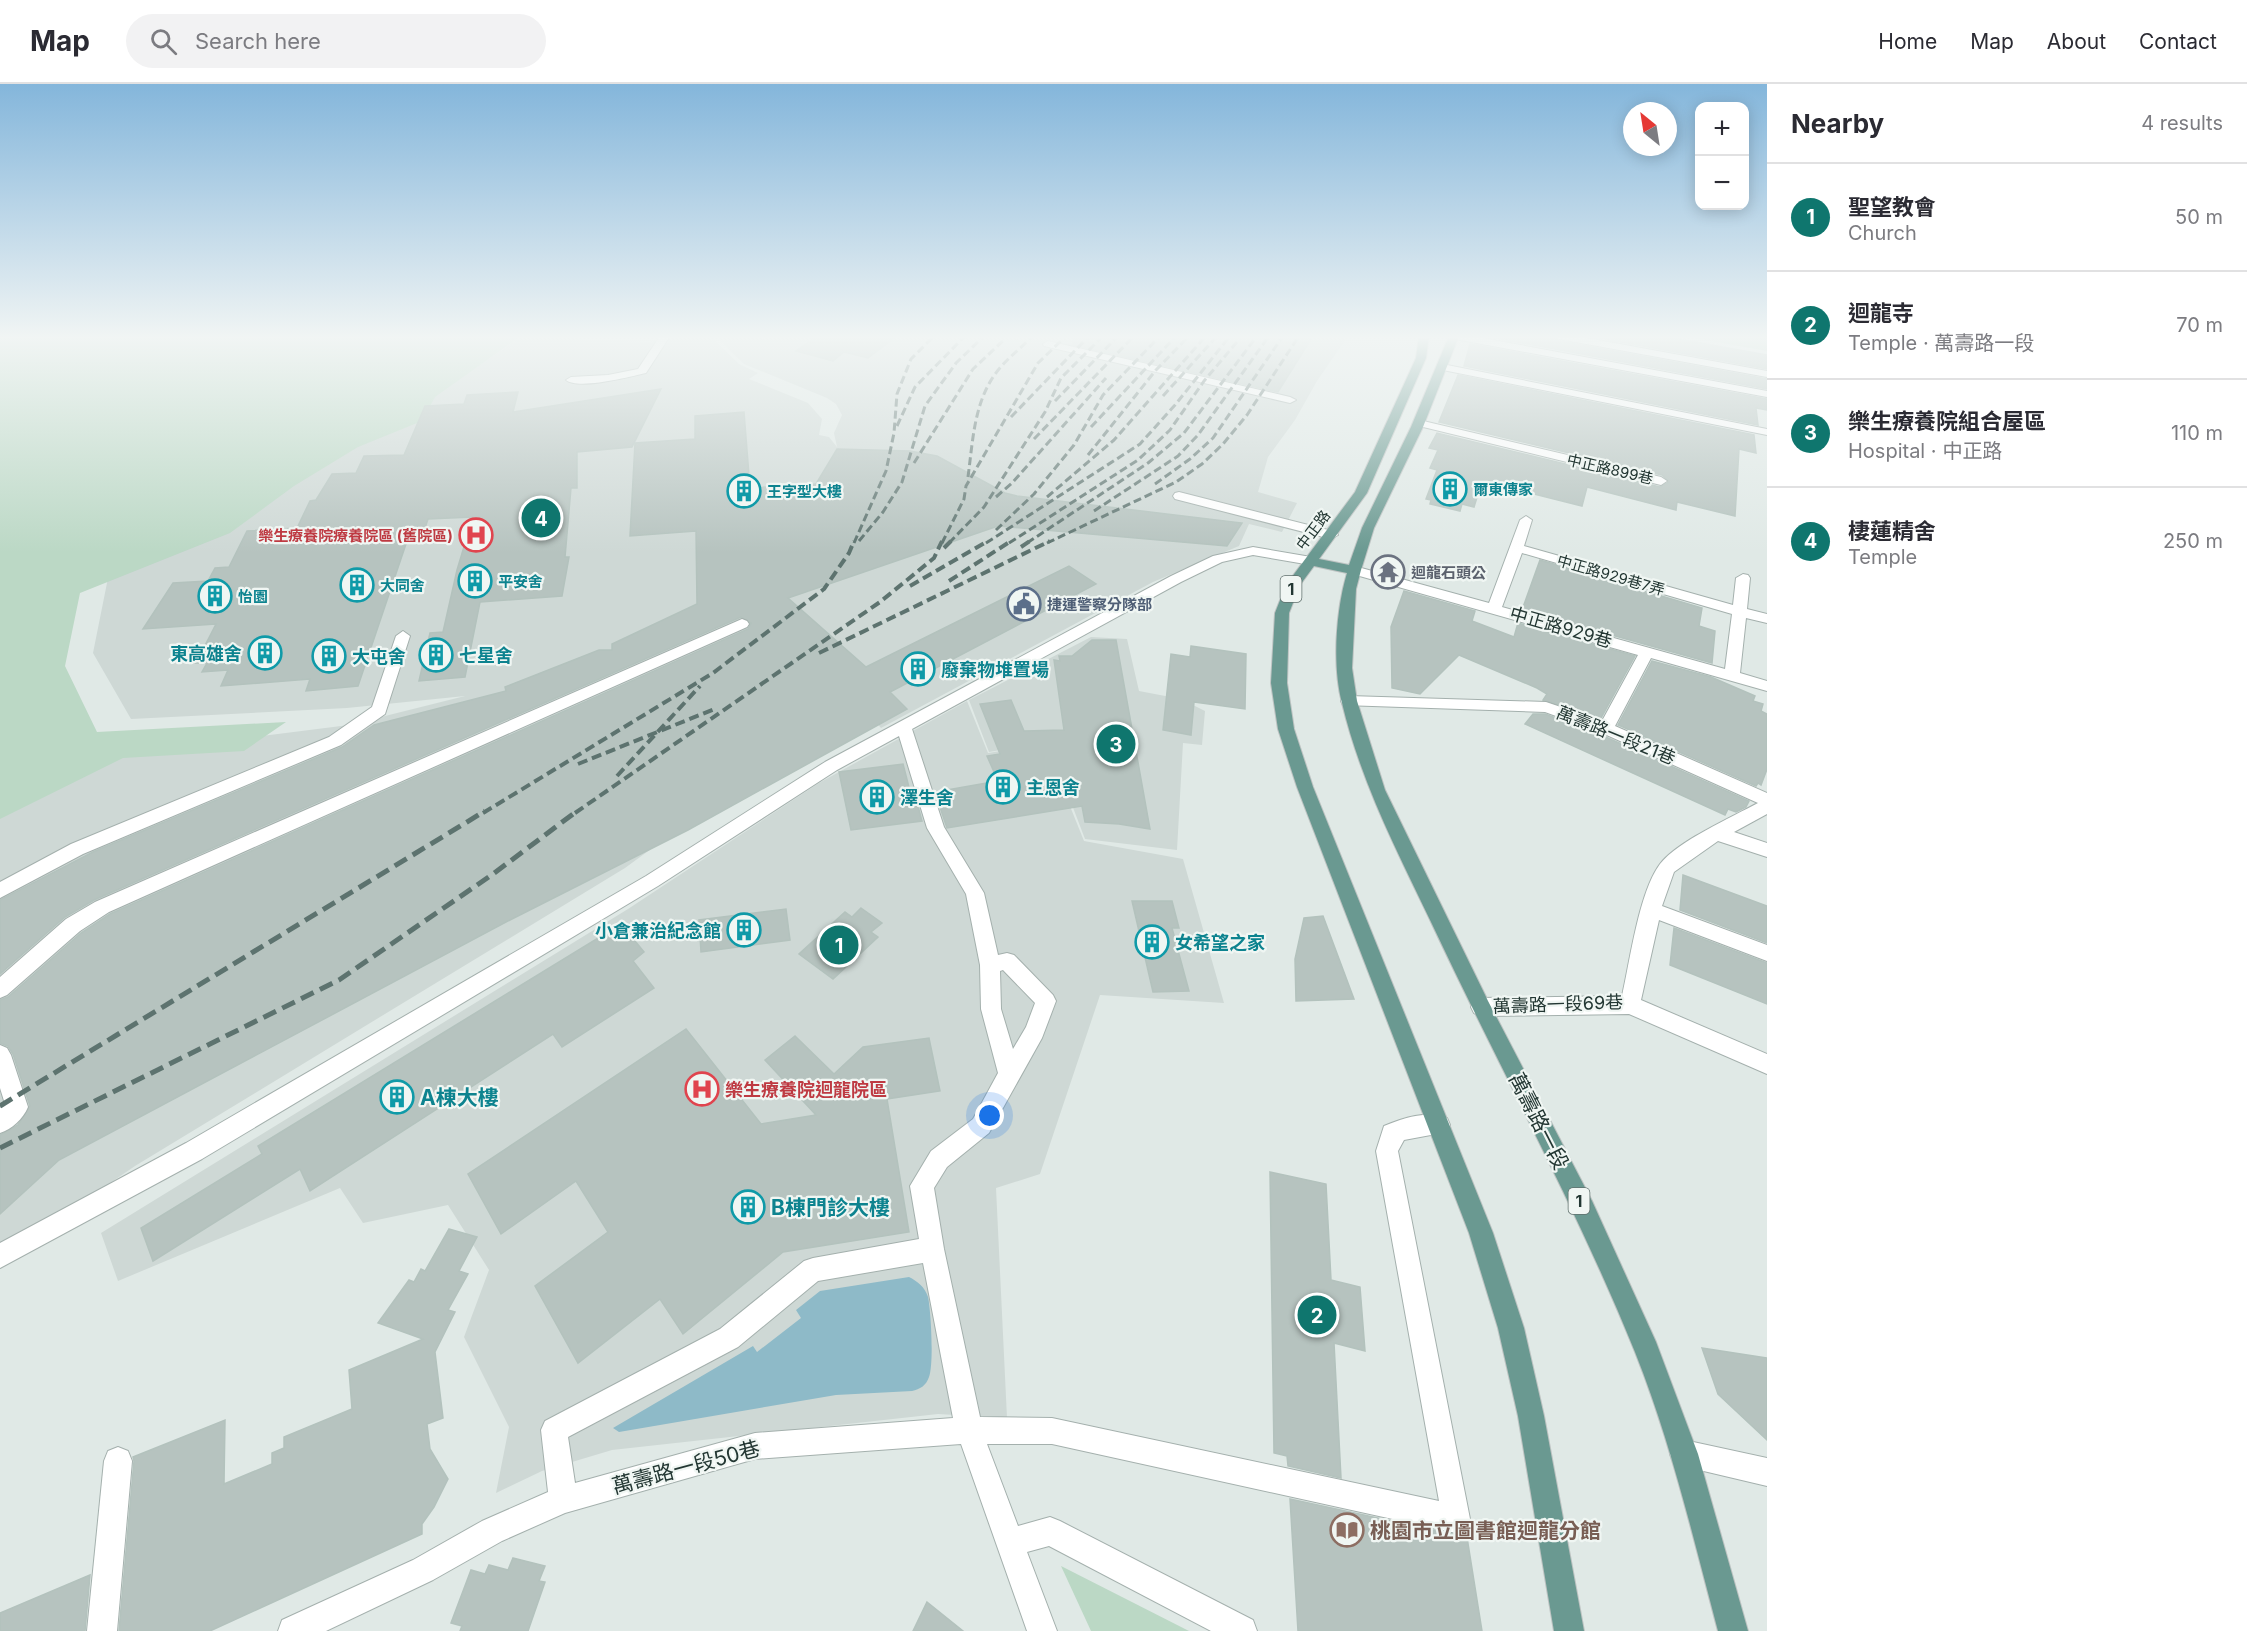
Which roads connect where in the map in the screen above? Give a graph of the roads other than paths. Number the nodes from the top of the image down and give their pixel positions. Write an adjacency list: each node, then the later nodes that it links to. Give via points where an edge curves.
1 (1399, 408): 9 (main road, 中正路 / 1, via 1361,493)
2 (1425, 408): 4 (main road, 1)
3 (1648, 408): 5 (street)
4 (1419, 423): 6 (street, 中正路899巷); 12 (main road, 1, via 1368,528)
5 (1767, 432)
6 (1661, 481)
7 (1179, 496): 9 (street)
8 (1526, 520): 10 (street)
9 (1331, 535): 11 (main road, 中正路 / 1)
10 (1517, 548): 14 (street); 15 (street, 中正路929巷7弄)
11 (1311, 561): 12 (main road); 23 (street, via 1253,551 1218,559); 40 (main road, 中正路 / 1, via 1293,585 1282,613 1279,683 1286,729 1305,787)
12 (1354, 570): 14 (street, 中正路929巷); 22 (main road, 1, via 1345,644)
13 (1743, 578): 15 (street)
14 (1494, 608): 19 (street, 中正路929巷)
15 (1739, 611): 16 (street, 中正路929巷7弄); 20 (street)
16 (1767, 619)
17 (742, 624): 33 (street, via 102,907 73,925)
18 (403, 636): 29 (street, via 379,710 335,741 77,849)
19 (1647, 651): 20 (street, 中正路929巷); 24 (street)
20 (1732, 676): 21 (street, 中正路929巷)
21 (1767, 686)
22 (1348, 701): 24 (street, 萬壽路一段21巷, via 1546,707); 35 (main road, 萬壽路一段 / 1, via 1377,790)
23 (903, 725): 32 (street, via 936,828 975,892); 42 (street, via 831,765 652,881 245,1121)
24 (1606, 728): 25 (street, 萬壽路一段21巷)
25 (1767, 800)
26 (1767, 806): 27 (street, 萬壽路一段69巷)
27 (1716, 833): 28 (street); 30 (street, 萬壽路一段69巷, via 1666,868)
28 (1767, 850)
29 (0, 891)
30 (1652, 910): 31 (street); 34 (street, 萬壽路一段69巷)
31 (1767, 953)
32 (990, 965): 38 (street, via 991,1009); 38 (street, via 1006,961 1047,1001 1035,1031)
33 (0, 989)
34 (1630, 1005): 35 (street, 萬壽路一段69巷); 37 (street)
35 (1481, 1007): 44 (main road, 萬壽路一段 / 1, via 1584,1209 1647,1351)
36 (0, 1055): 39 (street, via 17,1107)
37 (1767, 1064)
38 (1009, 1074): 41 (street, via 981,1126 939,1159 922,1186)
39 (0, 1123)
40 (1439, 1125): 43 (street, 萬壽路一段50巷, via 1399,1130 1392,1134 1387,1151 1456,1519 1052,1431); 53 (main road, 1, via 1481,1233 1511,1328 1531,1416)
41 (932, 1249): 43 (street); 47 (street, via 813,1270 729,1338 554,1430)
42 (0, 1256)
43 (969, 1430): 47 (street, 萬壽路一段50巷, via 755,1446); 48 (street)
44 (1684, 1455): 46 (street); 54 (main road, 萬壽路一段 / 1)
45 (118, 1461): 49 (street)
46 (1767, 1472)
47 (563, 1500): 50 (street, 萬壽路一段50巷, via 492,1531 423,1570)
48 (1011, 1542): 51 (street); 52 (street, via 1050,1531)
49 (102, 1631)
50 (293, 1631)
51 (1042, 1631)
52 (1242, 1631)
53 (1569, 1631)
54 (1733, 1631)

